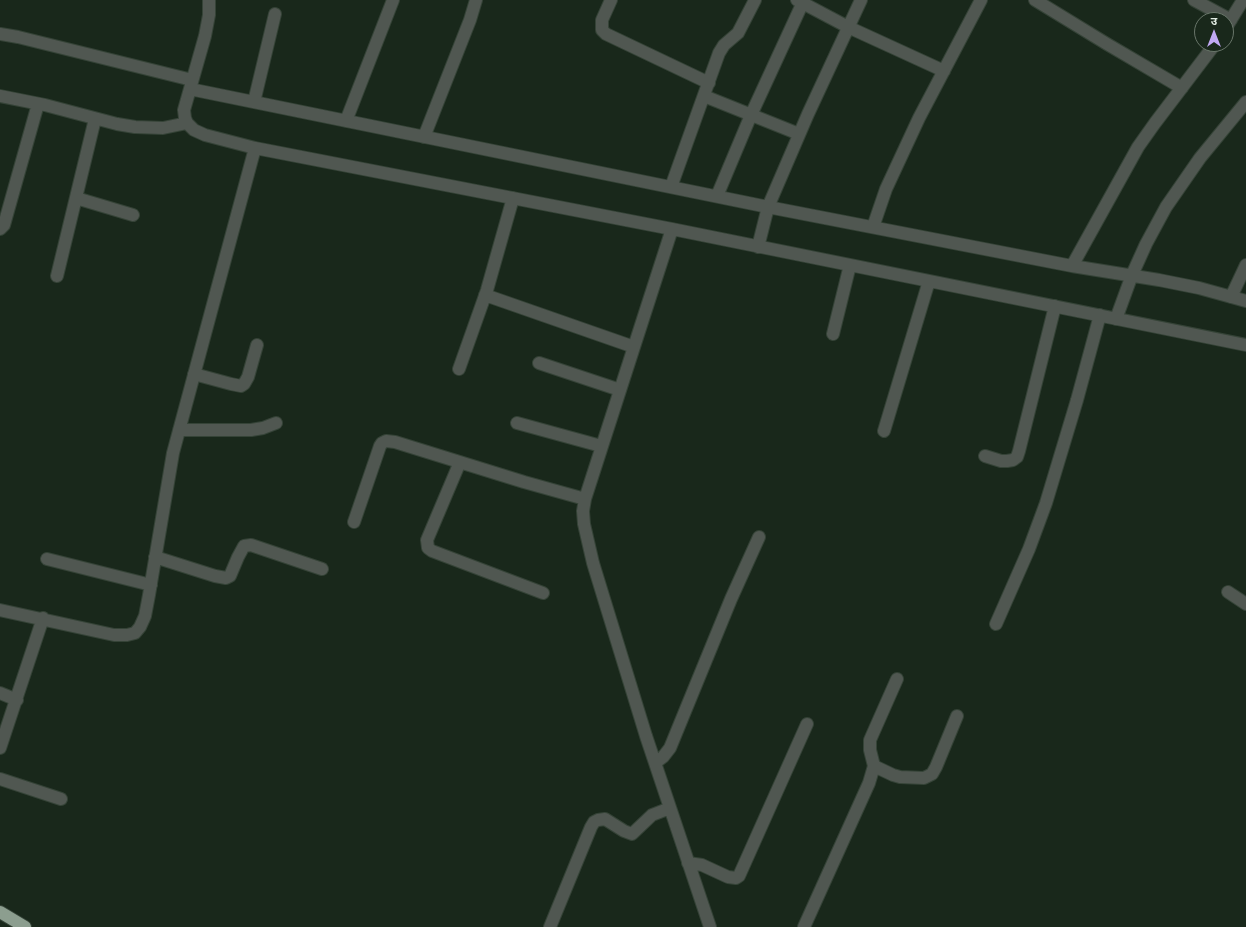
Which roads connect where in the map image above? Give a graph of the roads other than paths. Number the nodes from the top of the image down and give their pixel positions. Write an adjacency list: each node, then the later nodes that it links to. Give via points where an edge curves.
1 (209, 0): 20 (street, via 205,36)
2 (393, 0): 29 (street)
3 (476, 0): 32 (street)
4 (611, 0): 19 (street, via 602,20 602,30 606,34)
5 (755, 0): 19 (street, via 738,33 724,44)
6 (861, 0): 15 (street)
7 (981, 0): 18 (street)
8 (1035, 0): 21 (street)
9 (1194, 0): 12 (street)
10 (1243, 0): 14 (street)
11 (801, 1): 15 (street); 27 (street)
12 (1211, 12)
13 (275, 14): 24 (street)
14 (1234, 14)
15 (848, 27): 18 (street); 31 (street)
16 (0, 34): 20 (street, via 18,36)
17 (1209, 52): 21 (street)
18 (944, 71): 40 (street, via 890,181)
19 (709, 83): 23 (street)
20 (191, 84): 24 (street); 30 (street, via 184,110)
21 (1182, 88): 46 (street, via 1138,147)
22 (0, 96): 26 (street)
23 (704, 96): 27 (street); 34 (street)
24 (254, 102): 29 (street)
25 (1246, 102): 47 (street, via 1200,158 1166,207)
26 (38, 104): 28 (street); 41 (street, via 4,225)
27 (751, 115): 31 (street); 35 (street)
28 (95, 119): 30 (street, via 148,128 168,128); 36 (street)
29 (346, 121): 32 (street)
30 (187, 123): 33 (street, via 205,135)
31 (799, 134): 38 (street)
32 (424, 137): 34 (street)
33 (255, 148): 37 (street); 62 (street)
34 (671, 187): 35 (street)
35 (717, 196): 38 (street)
36 (76, 198): 39 (street); 48 (street)
37 (513, 198): 42 (street); 50 (street)
38 (767, 211): 40 (street); 43 (street)
39 (133, 215)
40 (874, 227): 46 (street)
41 (0, 229)
42 (672, 229): 43 (street); 59 (street)
43 (759, 241): 44 (street)
44 (850, 265): 49 (street); 56 (street)
45 (1246, 265): 51 (street)
46 (1072, 266): 47 (street)
47 (1132, 275): 51 (street); 55 (street)
48 (57, 276)
49 (929, 281): 53 (street); 67 (street)
50 (485, 295): 59 (street); 61 (street)
51 (1230, 297): 52 (street)
52 (1246, 301)
53 (1055, 306): 54 (street); 69 (street, via 1017,457 1001,461)
54 (1100, 315): 55 (street); 83 (street, via 1046,503)
55 (1116, 318): 58 (street)
56 (833, 334)
57 (256, 345): 62 (street, via 248,377 241,386)
58 (1246, 345)
59 (634, 347): 63 (street)
60 (538, 363): 63 (street)
61 (459, 369)
62 (194, 374): 66 (street)
63 (620, 390): 68 (street)
64 (276, 423): 66 (street, via 251,430)
65 (518, 423): 68 (street)
66 (179, 430): 74 (street)
67 (884, 431)
68 (601, 446): 71 (street)
69 (985, 456)
70 (460, 462): 71 (street); 72 (street, via 384,441 380,446); 79 (street, via 427,540 428,548)
71 (585, 499): 90 (street, via 583,511 586,539)
72 (354, 522)
73 (759, 537): 90 (street, via 670,748)
74 (155, 557): 76 (street, via 226,578 230,576 244,546 251,545); 77 (street)
75 (47, 559): 77 (street)
76 (322, 569)
77 (151, 585): 82 (street, via 144,616 135,633 114,635)
78 (1228, 592): 80 (street)
79 (543, 593)
80 (1246, 604)
81 (0, 610): 82 (street)
82 (42, 618): 86 (street)
83 (996, 624)
84 (897, 679): 91 (street, via 870,740)
85 (0, 693): 86 (street)
86 (17, 700): 89 (street)
87 (957, 716): 91 (street, via 932,774 924,778 900,777)
88 (807, 724): 95 (street, via 740,876 728,877 702,865)
89 (0, 748)
90 (655, 763): 94 (street)
91 (874, 766): 100 (street, via 869,783)
92 (0, 779): 93 (street)
93 (61, 799)
94 (670, 808): 95 (street); 98 (street, via 652,815 632,834 605,819 594,822)
95 (688, 863): 99 (street)
96 (0, 912): 97 (highway)
97 (25, 927)
98 (550, 927)
99 (710, 927)
100 (804, 927)

